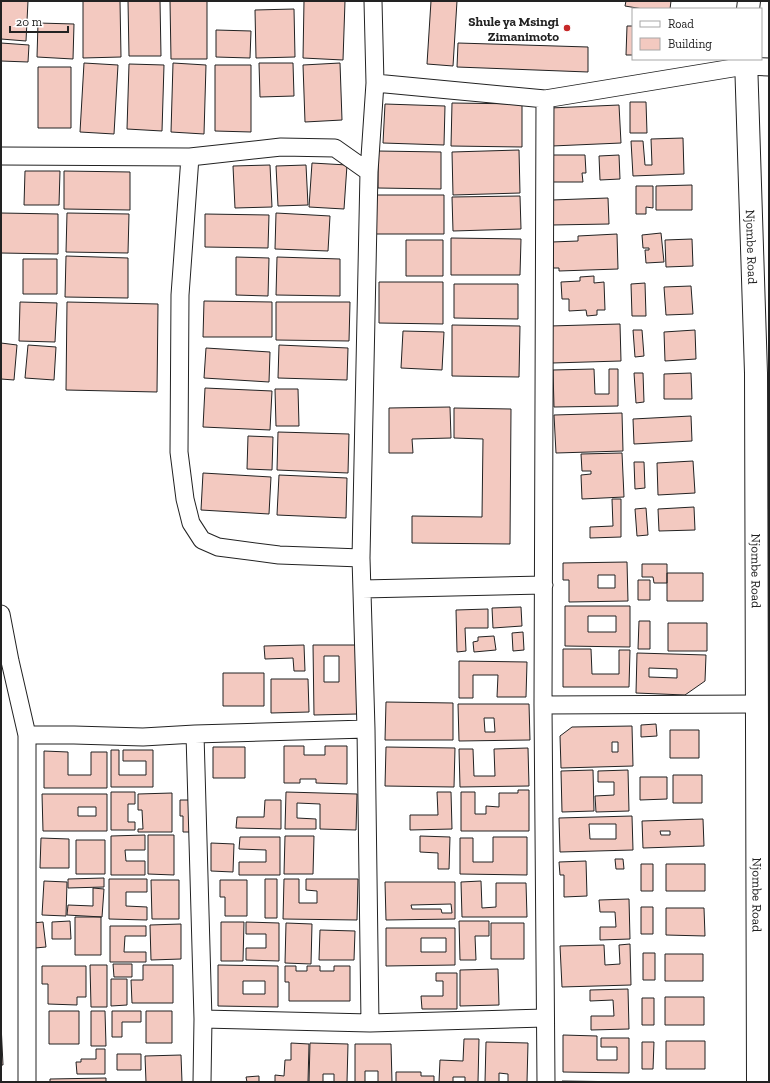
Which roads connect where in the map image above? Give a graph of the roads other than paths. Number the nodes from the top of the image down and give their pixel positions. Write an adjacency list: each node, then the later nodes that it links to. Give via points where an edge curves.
1 (373, 1): 4 (street)
2 (746, 63): 3 (street); 5 (street); 9 (highway, Njombe Road)
3 (769, 67)
4 (375, 83): 5 (street); 8 (street)
5 (545, 99): 11 (street)
6 (1, 156): 7 (street)
7 (190, 157): 8 (street, via 281,147 335,148); 10 (street, via 180,295 179,452 185,499 191,522 202,540 218,547 279,555)
8 (369, 172): 10 (street)
9 (763, 372): 14 (highway, Njombe Road)
10 (361, 558): 12 (street)
11 (544, 585): 12 (street); 15 (street)
12 (362, 589): 16 (street)
13 (1, 614): 18 (street)
14 (757, 704): 15 (street); 22 (highway, Njombe Road)
15 (543, 705): 19 (street)
16 (366, 729): 17 (street); 21 (street)
17 (195, 734): 18 (street, via 143,737); 20 (street)
18 (27, 735): 23 (street)
19 (545, 1018): 21 (street); 25 (street)
20 (203, 1019): 21 (street); 24 (street)
21 (370, 1022)
22 (761, 1070)
23 (27, 1082)
24 (202, 1082)
25 (546, 1082)

